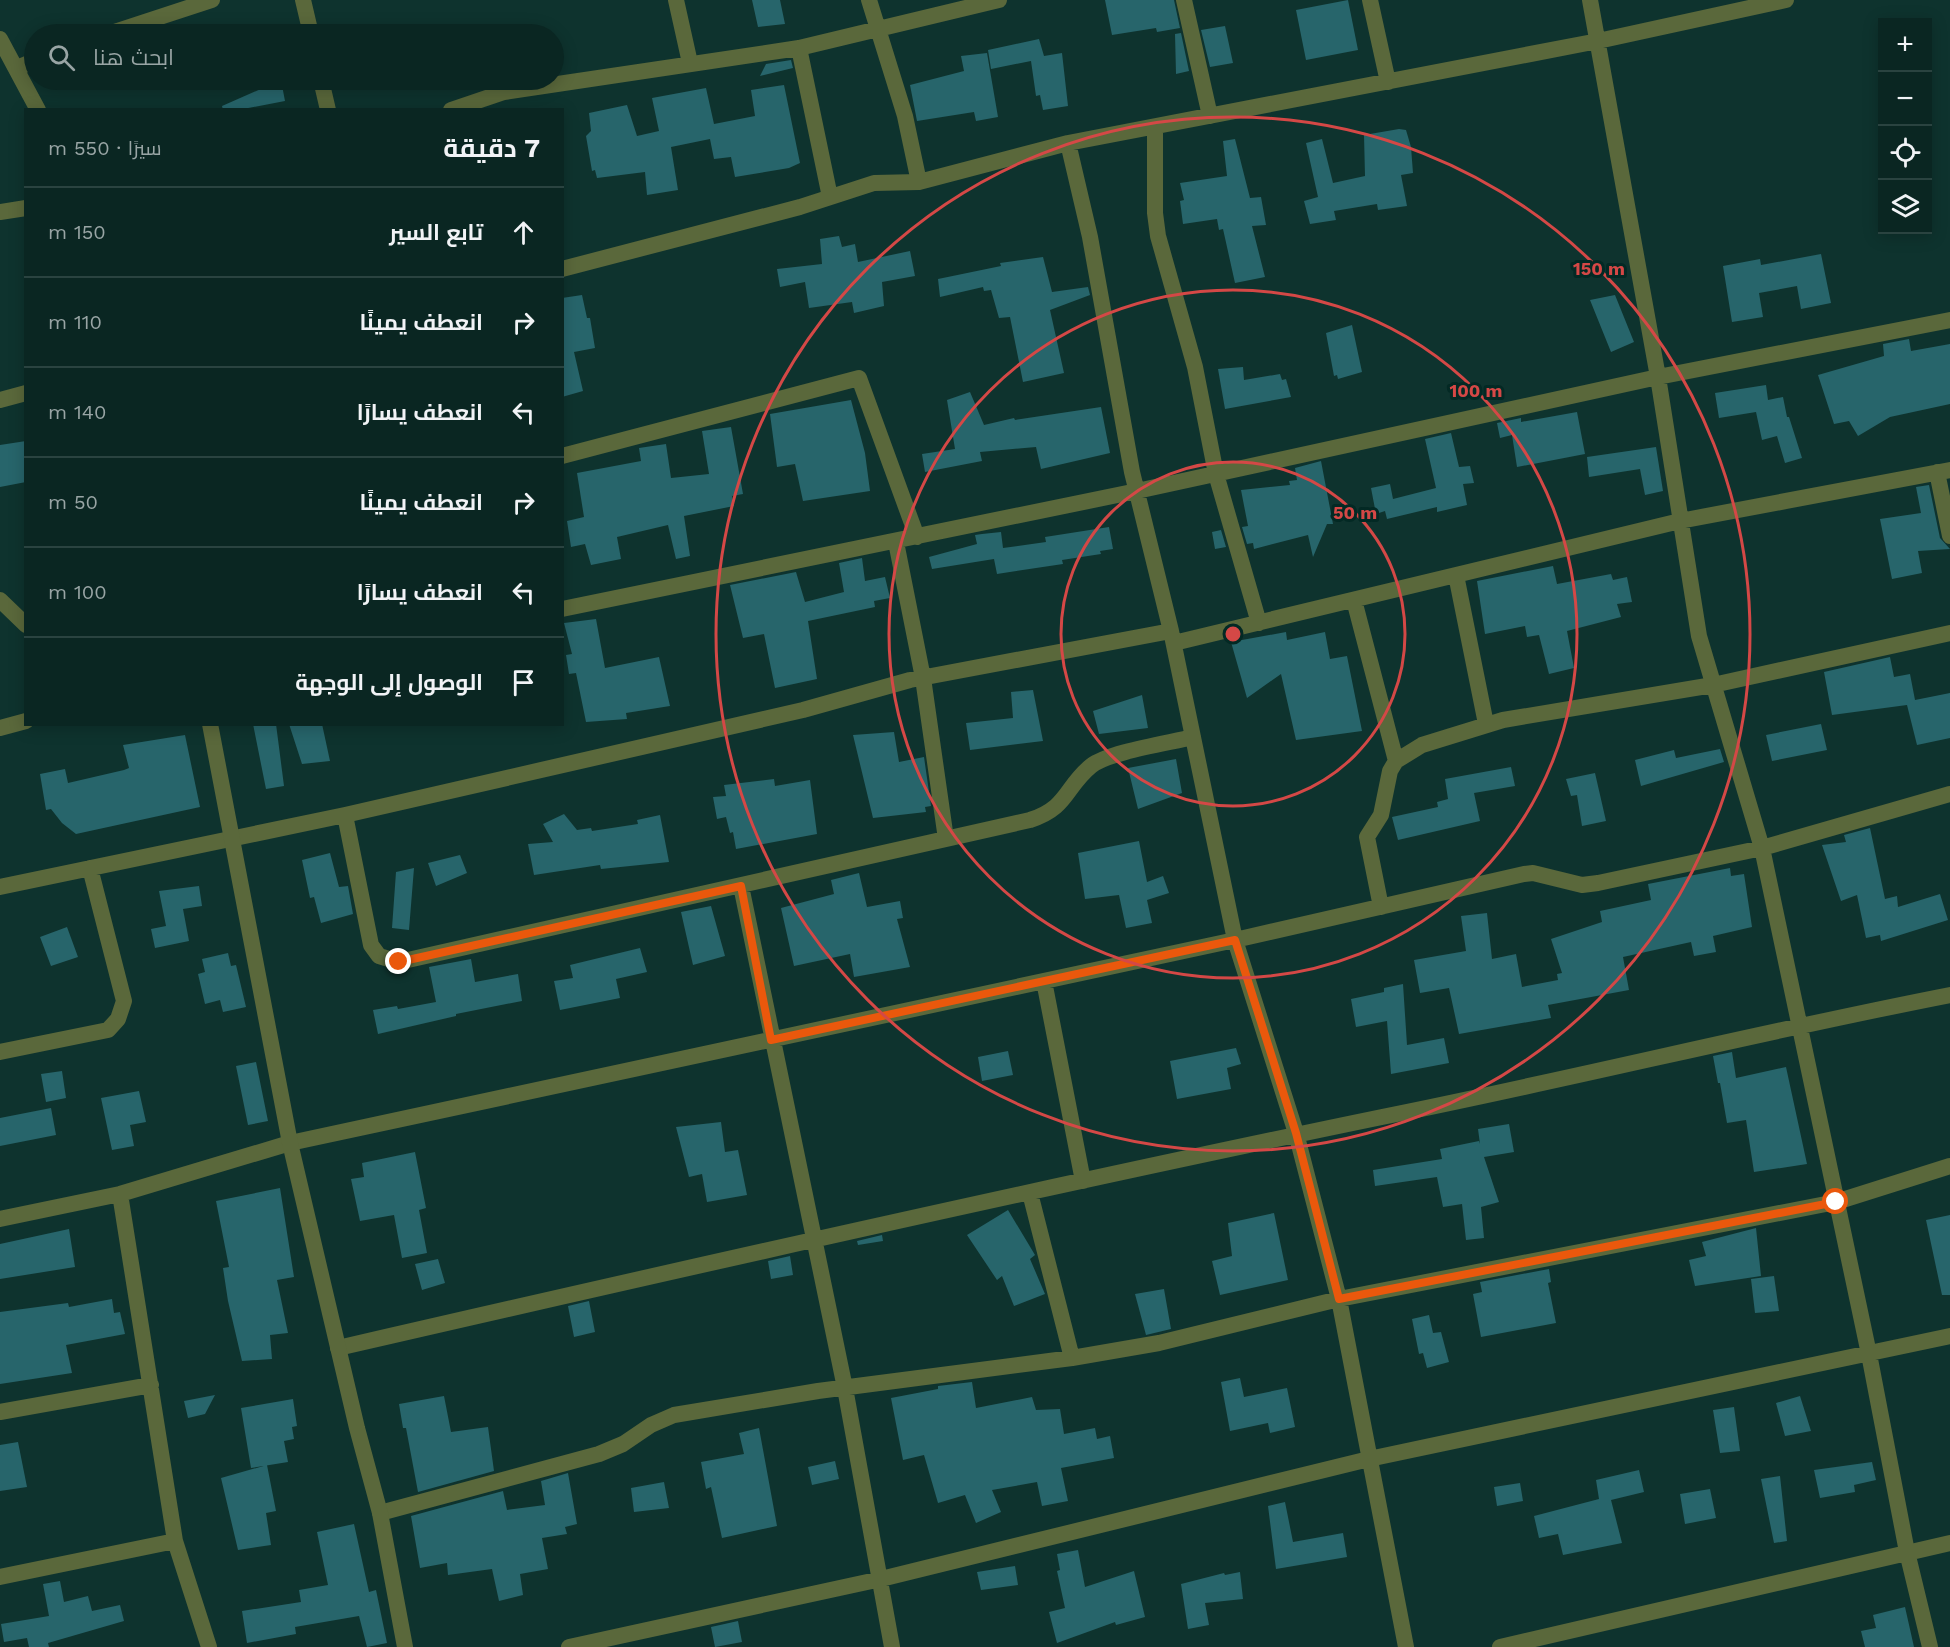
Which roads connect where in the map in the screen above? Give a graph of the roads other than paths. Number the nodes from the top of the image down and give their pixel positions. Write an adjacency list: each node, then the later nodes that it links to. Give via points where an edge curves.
1 (212, 0): 10 (street)
2 (303, 0): 11 (street)
3 (676, 0): 16 (street)
4 (869, 0): 12 (street)
5 (999, 0): 12 (street)
6 (1184, 0): 28 (street)
7 (1370, 0): 20 (street)
8 (1590, 0): 14 (street)
9 (1786, 0): 14 (street)
10 (139, 24)
11 (309, 24)
12 (877, 27): 15 (street); 31 (street, via 905,116)
13 (0, 39): 18 (street)
14 (1598, 41): 20 (street); 37 (street)
15 (799, 48): 16 (street); 32 (street)
16 (690, 63): 21 (street)
17 (24, 65): 18 (street)
18 (17, 68): 19 (street)
19 (24, 82)
20 (1388, 82): 28 (street)
21 (564, 83)
22 (28, 90): 25 (street)
23 (323, 90): 26 (street)
24 (517, 90): 27 (street)
25 (37, 108)
26 (328, 108)
27 (457, 108)
28 (1210, 116): 29 (street)
29 (1155, 127): 30 (street); 42 (street, via 1155,224 1195,367)
30 (1068, 143): 31 (street); 43 (street, via 1090,237)
31 (919, 182): 32 (street, via 874,183)
32 (830, 197): 35 (street)
33 (24, 208): 34 (street)
34 (0, 212)
35 (564, 267)
36 (1950, 320): 37 (street)
37 (1658, 377): 42 (street); 44 (street)
38 (24, 394): 39 (street)
39 (0, 400)
40 (564, 455): 46 (street, via 859,378)
41 (1943, 471): 44 (street); 45 (street)
42 (1216, 474): 43 (street); 53 (street)
43 (1137, 491): 46 (street); 55 (street)
44 (1680, 521): 48 (street); 57 (street, via 1699,636)
45 (1950, 536)
46 (917, 537): 47 (street)
47 (896, 542): 51 (street); 56 (street)
48 (1456, 575): 50 (street); 59 (street)
49 (0, 600): 52 (street)
50 (1354, 600): 53 (street); 63 (street)
51 (564, 609)
52 (24, 623)
53 (1259, 623): 55 (street)
54 (1950, 633): 57 (street)
55 (1173, 637): 56 (street); 62 (street)
56 (923, 678): 65 (street, via 803,710); 66 (street)
57 (1713, 685): 59 (street); 68 (street)
58 (24, 722): 61 (street)
59 (1486, 724): 63 (street, via 1422,745)
60 (210, 726): 67 (street)
61 (0, 728)
62 (1193, 737): 66 (street, via 1108,758 1091,766 1049,814); 73 (street)
63 (1396, 760): 72 (street, via 1381,815 1367,837)
64 (1950, 794): 68 (street)
65 (345, 815): 67 (street); 70 (street, via 371,945 379,956 392,961)
66 (946, 839): 70 (street)
67 (232, 840): 69 (street); 80 (street)
68 (1762, 848): 72 (street, via 1590,884 1533,873); 76 (street)
69 (90, 868): 71 (street); 78 (street, via 124,1001 118,1019 108,1030)
70 (741, 886): 77 (street)
71 (0, 887)
72 (1381, 907): 73 (street)
73 (1235, 940): 74 (street); 79 (street)
74 (1044, 981): 77 (street); 82 (street)
75 (1950, 995): 76 (street)
76 (1799, 1024): 79 (street, via 1382,1118); 85 (street)
77 (771, 1040): 80 (street); 87 (street)
78 (0, 1052)
79 (1296, 1133): 82 (street); 88 (street)
80 (290, 1143): 84 (street); 90 (street)
81 (1950, 1166): 85 (street)
82 (1083, 1181): 83 (street)
83 (1030, 1193): 87 (street); 92 (street)
84 (120, 1194): 86 (street); 93 (street)
85 (1836, 1202): 88 (street); 91 (street)
86 (0, 1219)
87 (814, 1239): 90 (street); 94 (street)
88 (1339, 1299): 92 (street, via 1159,1343); 96 (street)
89 (1950, 1336): 91 (street)
90 (338, 1348): 97 (street)
91 (1869, 1354): 96 (street); 100 (street)
92 (1072, 1358): 94 (street)
93 (152, 1385): 95 (street); 98 (street)
94 (846, 1388): 97 (street, via 674,1415 599,1454); 102 (street)
95 (0, 1412)
96 (1369, 1459): 102 (street); 107 (street)
97 (380, 1513): 104 (street)
98 (175, 1541): 101 (street); 103 (street)
99 (1950, 1543): 100 (street)
100 (1907, 1552): 108 (street); 109 (street)
101 (0, 1577)
102 (881, 1579): 105 (street); 106 (street)
103 (209, 1647)
104 (405, 1647)
105 (569, 1647)
106 (892, 1647)
107 (1407, 1647)
108 (1500, 1647)
109 (1930, 1647)

